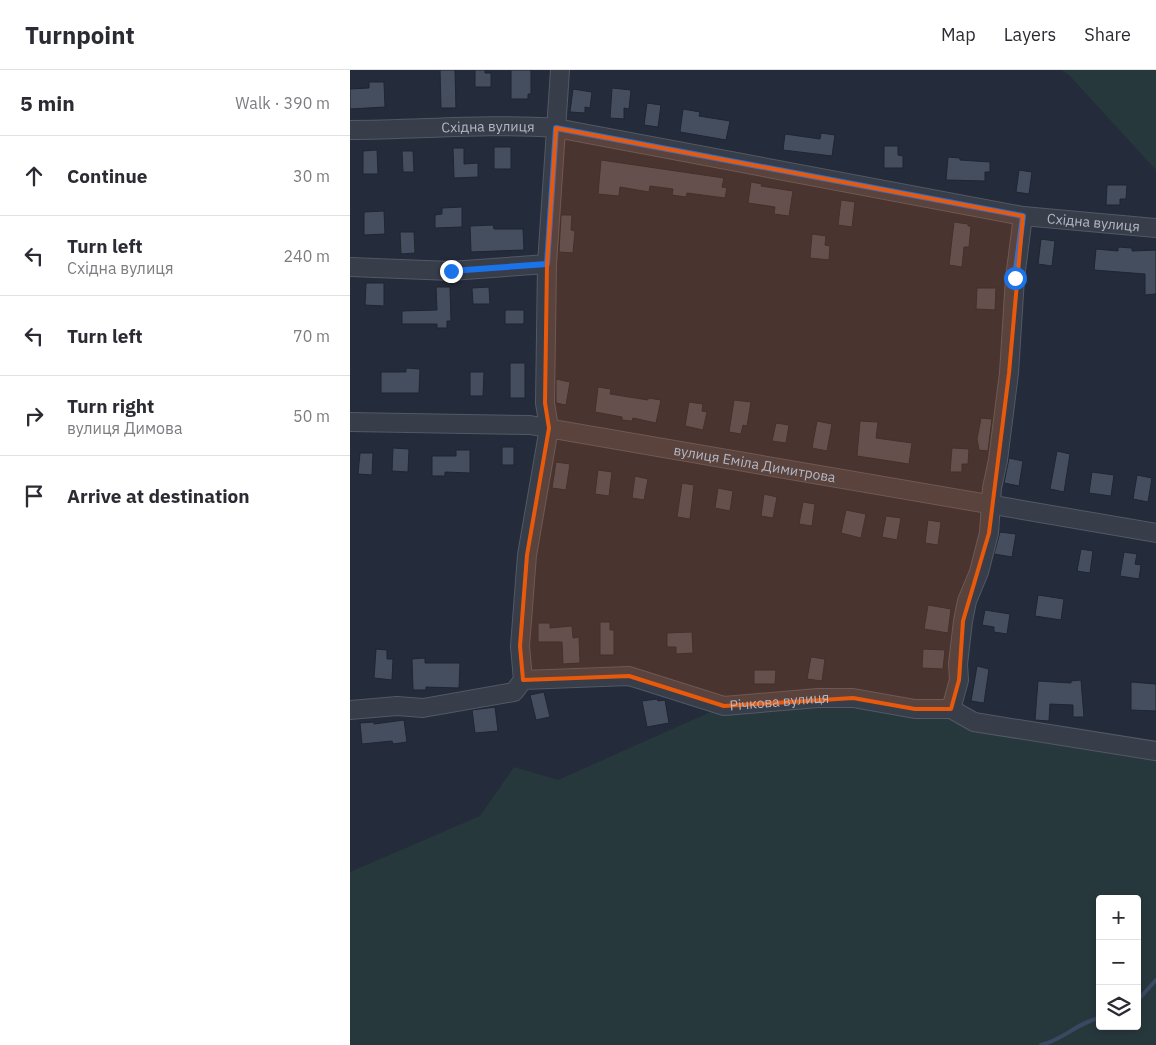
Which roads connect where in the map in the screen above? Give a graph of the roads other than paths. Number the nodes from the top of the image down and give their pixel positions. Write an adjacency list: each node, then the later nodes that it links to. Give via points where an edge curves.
1 (560, 70): 2 (street)
2 (556, 128): 3 (street, Східна вулиця); 4 (street, Східна вулиця); 6 (street)
3 (350, 130)
4 (1023, 216): 5 (street, Східна вулиця); 10 (street, via 1015,278 1010,373)
5 (1156, 228)
6 (547, 264): 7 (street, via 451,271); 9 (street, via 545,403)
7 (350, 267)
8 (350, 422): 9 (street, вулиця Еміла Димитрова)
9 (548, 428): 10 (street, вулиця Еміла Димитрова); 12 (street, via 527,555 520,646)
10 (991, 505): 11 (street, вулиця Еміла Димитрова); 13 (street, via 989,533 980,572 962,621 958,664 960,680)
11 (1156, 533)
12 (524, 680): 13 (street, Річкова вулиця, via 629,676 724,706 853,698 915,709); 14 (street, via 514,692 483,698 423,708 397,706)
13 (951, 709): 15 (street, Річкова вулиця, via 974,722)
14 (350, 710)
15 (1156, 751)

